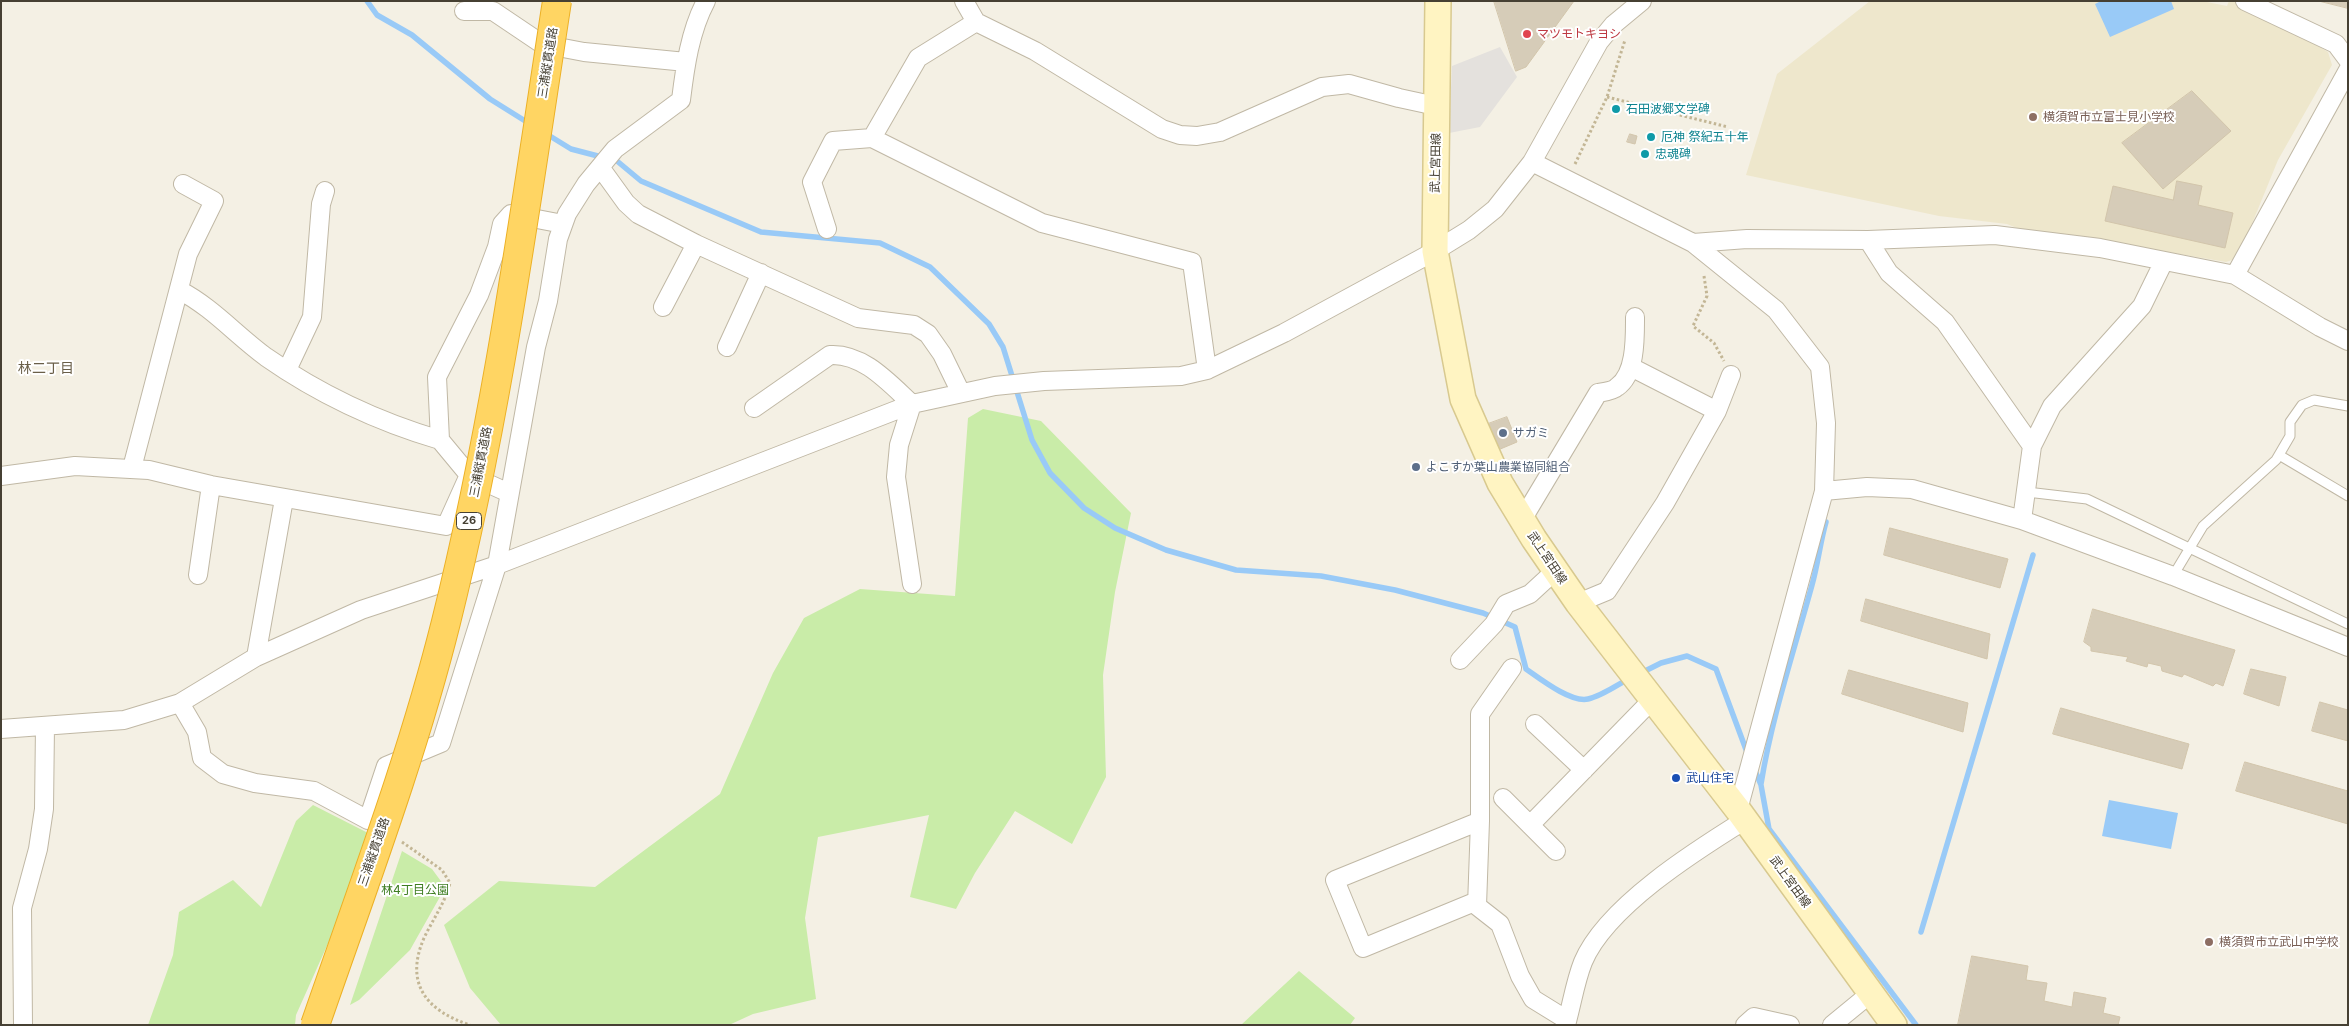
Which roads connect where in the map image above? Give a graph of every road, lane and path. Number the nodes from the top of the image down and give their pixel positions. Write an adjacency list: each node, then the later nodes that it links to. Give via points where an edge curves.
1 (557, 1): 88 (highway, 三浦縦貫道路 / 26, bridge, via 501,356 461,556 425,695)
2 (569, 1): 89 (highway, 三浦縦貫道路 / 26, via 512,357 480,529 402,809)
3 (706, 1): 12 (street, via 699,14)
4 (964, 1): 9 (street)
5 (1438, 1): 15 (main road, 武上宮田線)
6 (1642, 1): 18 (street, via 1613,25 1599,42)
7 (2245, 1): 11 (street, via 2336,44)
8 (463, 12): 12 (street, via 493,11 542,44 584,52)
9 (976, 22): 15 (street, via 1035,51 1162,129 1180,135 1220,132 1322,87 1349,84); 17 (street, via 918,58)
10 (1627, 36): 14 (path)
11 (2348, 60)
12 (686, 62): 19 (street, via 681,100 615,149)
13 (2348, 70): 31 (street)
14 (1607, 97): 16 (path); 20 (path)
15 (1436, 106): 28 (main road, 武上宮田線)
16 (1728, 127)
17 (872, 138): 24 (street, via 833,141 812,182); 39 (street, via 1042,223 1192,262)
18 (1532, 162): 20 (street); 28 (street, via 1495,209 1469,230)
19 (600, 167): 23 (street); 26 (street, via 638,214)
20 (1568, 181): 27 (street)
21 (183, 184): 32 (street, via 214,201 188,254)
22 (325, 191): 38 (street, via 321,204 312,317)
23 (563, 224): 46 (street, via 511,214 502,224 479,295 437,377); 55 (street)
24 (827, 229)
25 (1868, 240): 27 (street, via 1747,239); 29 (street, via 1995,234 2100,248); 47 (street, via 1889,273 1945,322)
26 (696, 244): 30 (street); 33 (street)
27 (1696, 246): 40 (path, via 1707,296 1693,326 1714,344); 53 (street, via 1776,310 1820,367 1826,423)
28 (1435, 250): 39 (street, via 1284,333); 58 (main road, 武上宮田線, via 1463,399 1500,483)
29 (2164, 261): 31 (street); 47 (street, via 2142,306 2052,406)
30 (761, 273): 36 (street); 41 (street, via 858,318 914,325 928,334 942,354)
31 (2235, 275): 35 (street)
32 (179, 290): 38 (street, via 196,299); 49 (street)
33 (663, 307)
34 (1635, 317): 37 (street)
35 (2348, 341)
36 (727, 347)
37 (1631, 367): 45 (street); 58 (street, via 1617,387 1598,393)
38 (287, 370): 46 (street, via 336,398 406,430)
39 (1207, 370): 41 (street, via 1181,376 995,386)
40 (1731, 374): 45 (street)
41 (961, 393): 42 (street)
42 (912, 404): 44 (street, via 861,362 844,354 830,355); 61 (street); 65 (street, via 899,445 896,477)
43 (2348, 406): 48 (lane, via 2314,400 2302,405 2290,422 2290,436)
44 (754, 408)
45 (1717, 411): 66 (street, via 1665,503 1607,591)
46 (440, 440): 50 (street)
47 (2032, 446): 54 (street)
48 (2279, 455): 56 (lane); 60 (lane, via 2203,526)
49 (132, 468): 51 (street, via 75,466); 52 (street)
50 (469, 475): 55 (street); 57 (street, via 446,526)
51 (1, 476)
52 (211, 486): 57 (street); 63 (street)
53 (1824, 491): 59 (street, via 1867,487 1912,489); 79 (street)
54 (2028, 492): 59 (street); 60 (lane, via 2087,499)
55 (508, 493): 61 (street)
56 (2348, 496)
57 (284, 499): 69 (street)
58 (1522, 520): 62 (main road, 武上宮田線)
59 (2022, 520): 64 (street)
60 (2190, 549): 64 (lane); 67 (lane)
61 (497, 565): 69 (street, via 361,610); 73 (street, via 441,743 386,766 368,820 314,791 255,783 223,774 202,758 197,732)
62 (1555, 571): 66 (main road, 武上宮田線); 70 (street, via 1530,594 1506,604 1494,624)
63 (198, 575)
64 (2173, 576): 68 (street)
65 (912, 584)
66 (1578, 603): 72 (main road, 武上宮田線)
67 (2348, 624)
68 (2347, 644)
69 (256, 657): 73 (street)
70 (1460, 660)
71 (1512, 668): 80 (street, via 1480,714)
72 (1639, 684): 77 (street); 79 (main road, 武上宮田線)
73 (180, 703): 75 (street, via 124,720)
74 (1535, 724): 77 (street)
75 (45, 726): 76 (street); 87 (street, via 44,809 38,849 22,908)
76 (1, 729)
77 (1584, 770): 81 (street)
78 (1503, 798): 81 (street)
79 (1741, 815): 85 (main road, 武上宮田線); 86 (street, via 1639,893 1605,928 1583,961)
80 (1480, 821): 84 (street); 84 (street, via 1336,880 1363,948)
81 (1530, 826): 83 (street)
82 (399, 841): 90 (path, via 442,870 450,883 447,896 421,948 418,981 421,994 441,1012)
83 (1556, 851)
84 (1477, 901): 86 (street, via 1477,906 1500,924 1520,976 1533,999)
85 (1871, 993): 93 (street); 94 (main road, 武上宮田線)
86 (1567, 1022)
87 (23, 1025)
88 (316, 1025)
89 (330, 1025)
90 (470, 1025)
91 (1745, 1025): 92 (street, via 1754,1017)
92 (1790, 1025)
93 (1832, 1025)
94 (1894, 1025)

